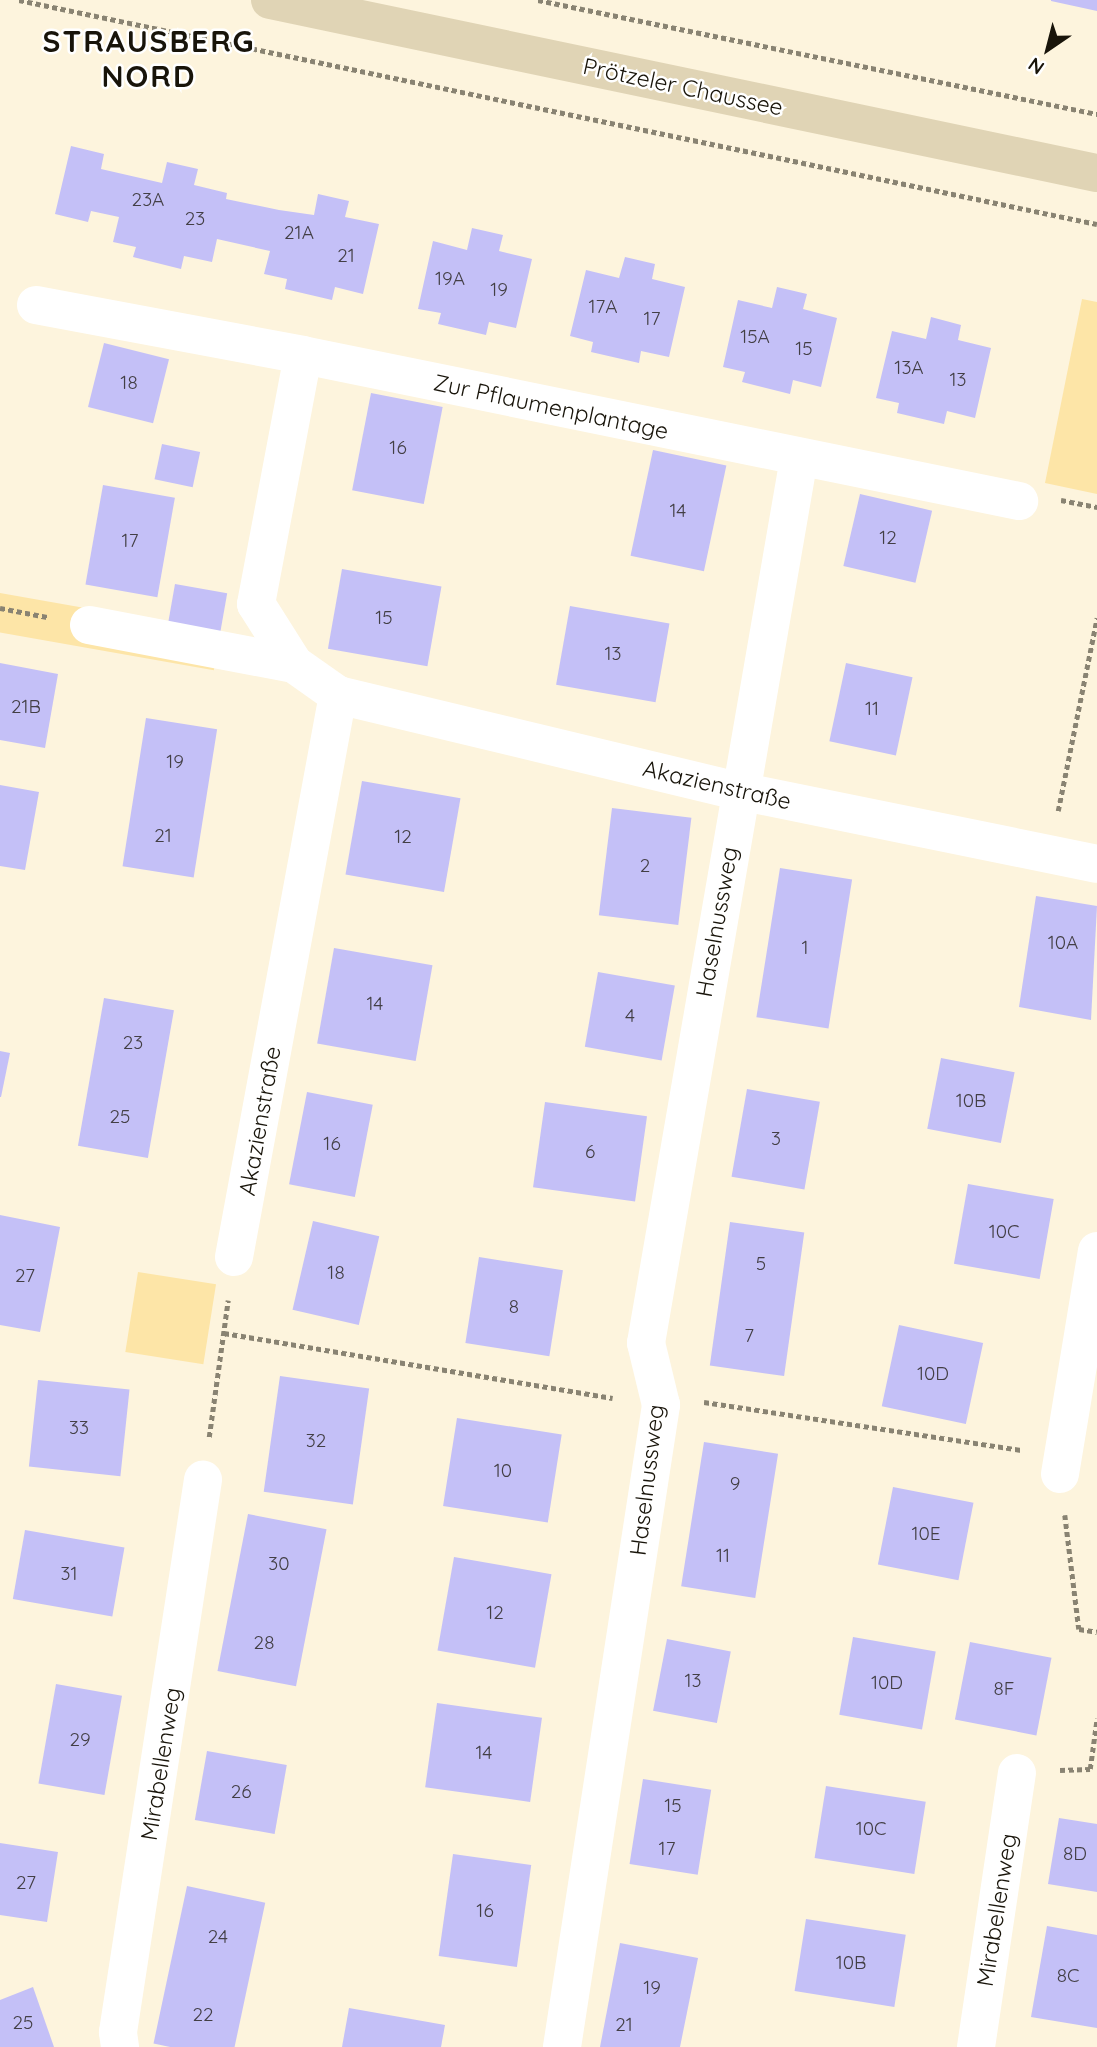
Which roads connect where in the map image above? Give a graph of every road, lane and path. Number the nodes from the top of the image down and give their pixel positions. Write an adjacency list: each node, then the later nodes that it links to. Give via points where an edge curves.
1 (19, 0): 6 (path)
2 (270, 0): 5 (main road, Prötzeler Chaussee)
3 (538, 0): 4 (path)
4 (1097, 114)
5 (1097, 173)
6 (1097, 225)
7 (36, 305): 8 (street, Zur Pflaumenplantage)
8 (303, 355): 9 (street, Zur Pflaumenplantage); 13 (street, via 256,604)
9 (799, 458): 10 (street, Zur Pflaumenplantage); 15 (street)
10 (1019, 501)
11 (1097, 618): 16 (path)
12 (89, 625): 13 (street, Akazienstraße)
13 (294, 664): 14 (street, Akazienstraße)
14 (338, 695): 15 (street, Akazienstraße); 19 (street, Akazienstraße)
15 (739, 791): 16 (street, Akazienstraße); 20 (street, Haselnussweg, via 646,1343)
16 (1049, 853): 17 (street, Akazienstraße)
17 (1097, 864)
18 (1097, 1251): 21 (street)
19 (234, 1258)
20 (661, 1405): 21 (path, via 685,1400); 22 (path, via 224,1333); 27 (street, Haselnussweg)
21 (1061, 1465): 23 (path, via 1079,1629)
22 (202, 1480): 26 (street, Mirabellenweg, via 118,2032)
23 (1097, 1632)
24 (1097, 1718): 25 (path, via 1090,1769)
25 (1017, 1773): 28 (street, Mirabellenweg)
26 (120, 2047)
27 (562, 2047)
28 (976, 2047)

